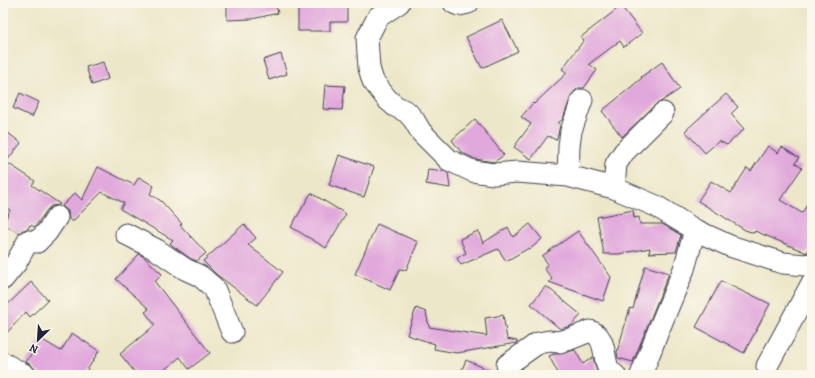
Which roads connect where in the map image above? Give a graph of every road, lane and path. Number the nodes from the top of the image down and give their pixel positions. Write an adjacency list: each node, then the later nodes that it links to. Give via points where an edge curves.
1 (399, 3): 6 (street, via 378,17 367,38 369,68 373,81 387,99 407,112 449,160 472,171)
2 (454, 3): 3 (street)
3 (468, 3)
4 (582, 100): 6 (street, via 571,131)
5 (663, 113): 7 (street, via 624,152 616,164)
6 (568, 176): 7 (street)
7 (614, 188): 9 (street, via 656,206)
8 (57, 216): 12 (street, via 37,242 28,241 16,263)
9 (695, 230): 11 (street, via 730,246 784,263); 20 (street, via 684,269)
10 (126, 234): 14 (street, via 157,250 210,284 224,308)
11 (812, 264)
12 (3, 279)
13 (812, 283): 17 (street)
14 (232, 332)
15 (3, 363): 18 (street)
16 (507, 365): 19 (street, via 538,344 565,341 590,331 594,332 601,342 608,369)
17 (767, 366)
18 (25, 375)
19 (615, 375)
20 (641, 375)

